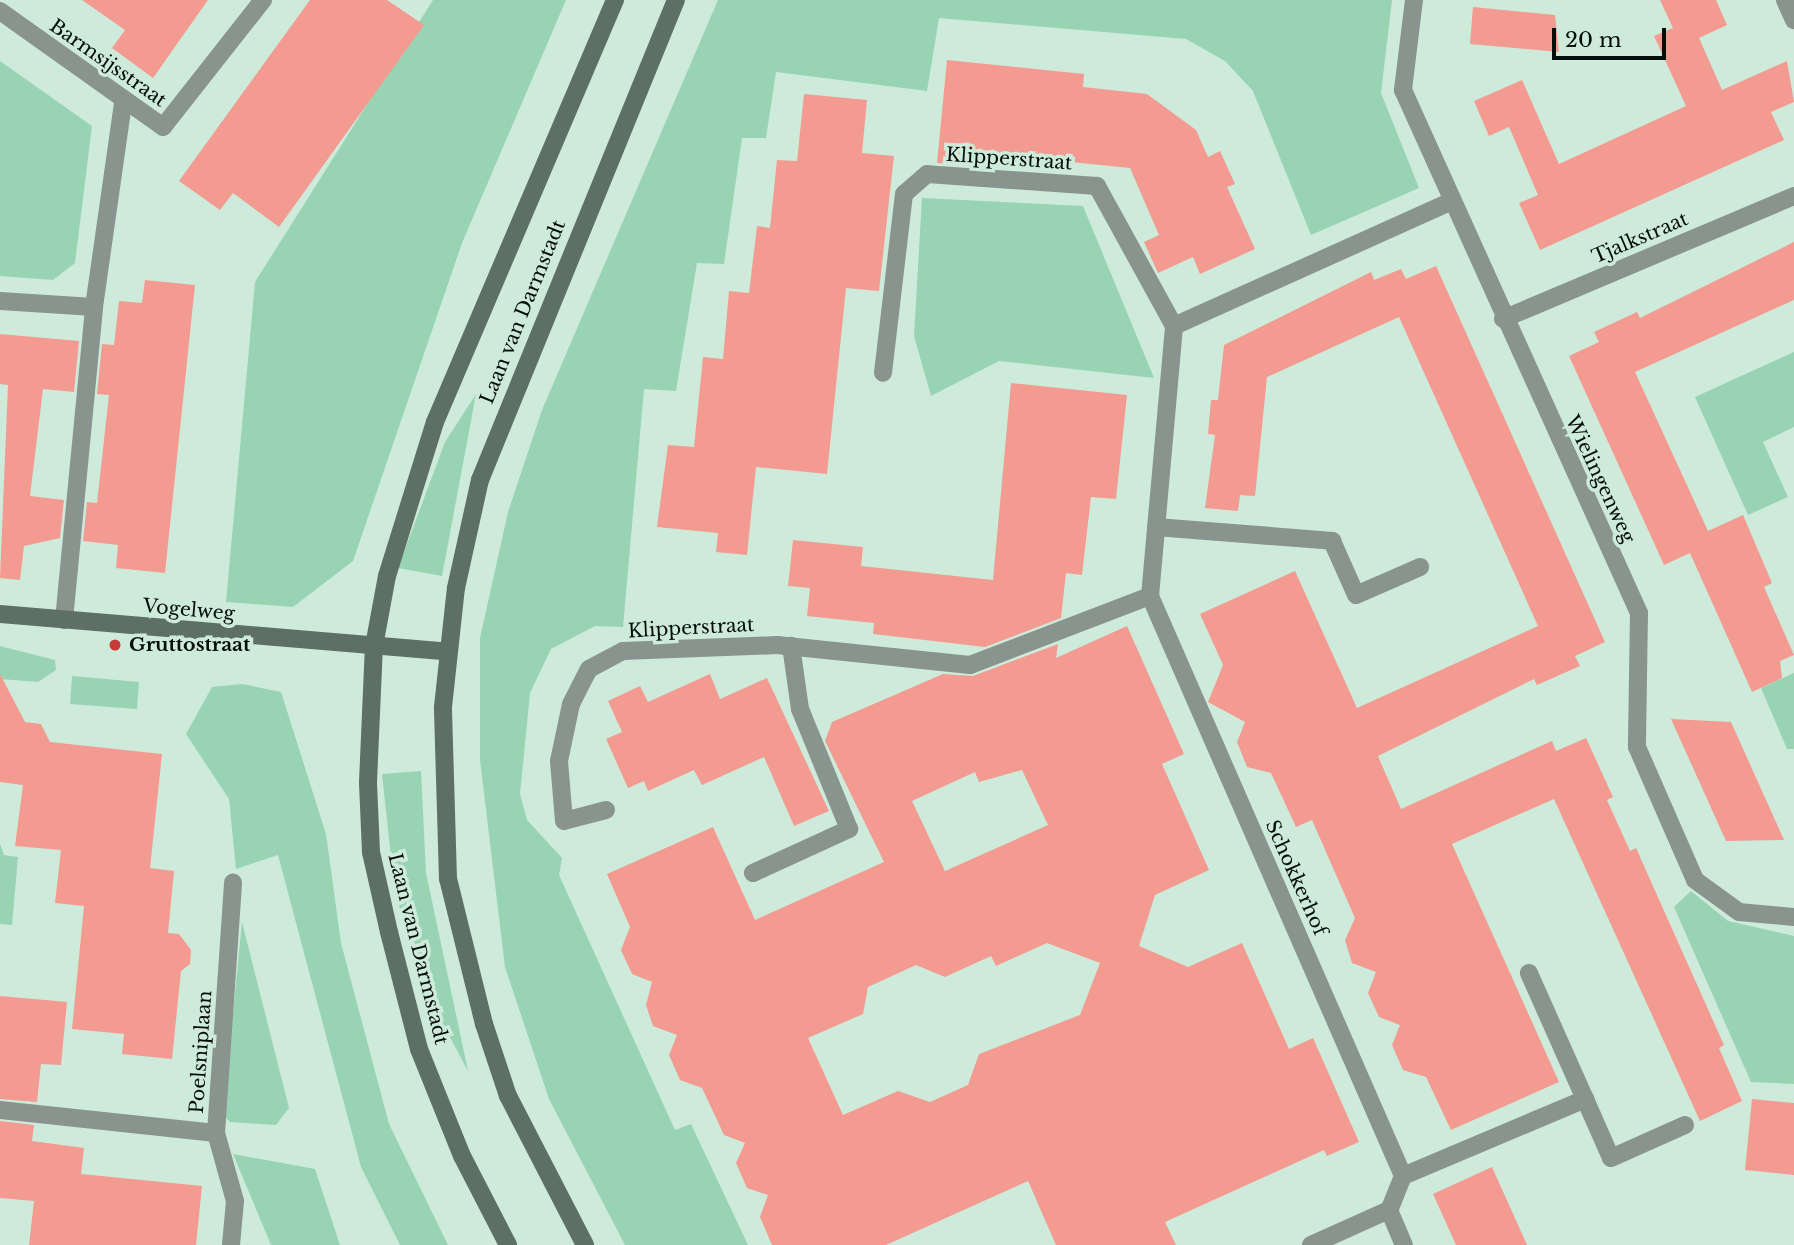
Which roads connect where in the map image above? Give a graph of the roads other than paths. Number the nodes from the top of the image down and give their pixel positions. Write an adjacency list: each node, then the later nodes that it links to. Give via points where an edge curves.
1 (263, 0): 8 (street, Barmsijsstraat, via 163,127)
2 (615, 0): 21 (street, Laan van Darmstadt, via 431,433 387,576)
3 (676, 0): 23 (street, Laan van Darmstadt, via 480,480)
4 (1414, 0): 10 (street, Wielingenweg, via 1404,90)
5 (1785, 0): 7 (street)
6 (0, 12): 8 (street, Barmsijsstraat)
7 (1794, 20)
8 (123, 103): 12 (street)
9 (1794, 195): 13 (street, Tjalkstraat)
10 (1450, 202): 13 (street, Wielingenweg); 14 (street)
11 (0, 301): 12 (street)
12 (93, 307): 20 (street)
13 (1503, 319): 27 (street, Wielingenweg, via 1639,613 1637,747 1695,880 1739,912)
14 (1174, 326): 15 (street, Klipperstraat, via 1097,186 927,174 904,194); 16 (street)
15 (883, 373)
16 (1156, 527): 17 (street, via 1332,541 1356,595); 18 (street)
17 (1420, 567)
18 (1150, 596): 22 (street, Klipperstraat, via 970,664); 33 (street, Schokkerhof)
19 (0, 614): 20 (street, Vogelweg)
20 (64, 620): 21 (street, Vogelweg)
21 (374, 646): 23 (street); 36 (street, Laan van Darmstadt, via 370,824 389,932 419,1049 462,1156)
22 (790, 646): 24 (street, Klipperstraat, via 639,648 589,668 571,704 559,761 564,821); 25 (street, via 800,709 849,830)
23 (448, 652): 37 (street, Laan van Darmstadt, via 441,762 448,879 508,1096)
24 (606, 810)
25 (753, 873)
26 (233, 883): 32 (street, Poelsniplaan)
27 (1794, 917)
28 (1529, 973): 29 (street)
29 (1585, 1099): 31 (street, via 1611,1158); 33 (street)
30 (0, 1110): 32 (street, Poelsniplaan)
31 (1685, 1125)
32 (216, 1133): 35 (street, via 235,1201)
33 (1404, 1176): 34 (street)
34 (1389, 1210): 38 (street); 39 (street)
35 (231, 1245)
36 (508, 1245)
37 (585, 1245)
38 (1311, 1245)
39 (1404, 1245)

